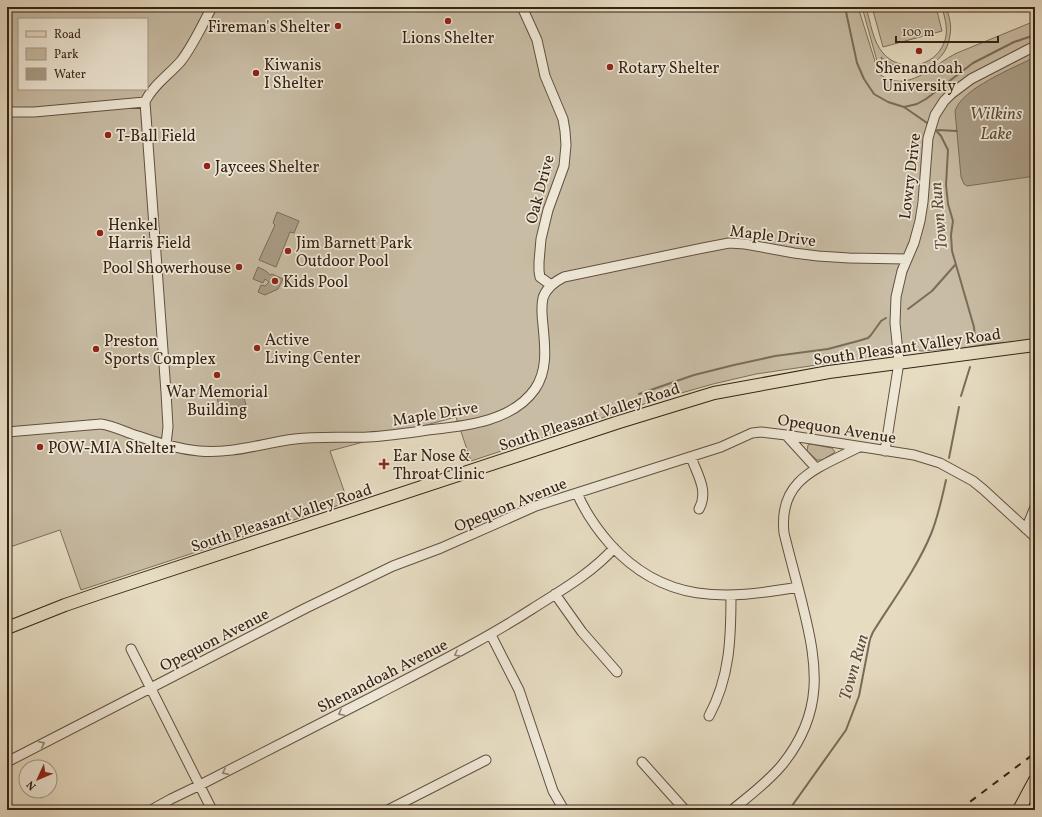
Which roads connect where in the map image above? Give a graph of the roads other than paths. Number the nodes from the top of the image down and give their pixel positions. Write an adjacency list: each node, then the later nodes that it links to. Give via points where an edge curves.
1 (212, 7): 4 (street, via 189,50)
2 (522, 7): 7 (street, Oak Drive, via 537,40 545,76 563,119 565,132 564,166 548,210 541,239 538,271 540,277)
3 (1035, 46): 6 (street, Lowry Drive, via 971,79 951,94 939,108 929,132 920,221)
4 (145, 102): 5 (street); 12 (street, via 166,392)
5 (7, 112)
6 (907, 259): 7 (street, Maple Drive, via 818,256 729,243 573,275); 9 (street, Lowry Drive, via 897,289 895,310)
7 (551, 285): 12 (street, Maple Drive, via 542,300 545,354 540,381 521,404 493,418 456,427 367,437 295,439 232,451 200,451)
8 (1035, 345): 9 (main road, South Pleasant Valley Road)
9 (898, 362): 14 (street, Lowry Drive); 26 (main road, South Pleasant Valley Road, via 761,383 687,400 103,592)
10 (7, 432): 12 (street, Maple Drive, via 101,424)
11 (786, 435): 13 (street, Opequon Avenue); 15 (street, Opequon Avenue, via 752,433); 16 (street)
12 (166, 444)
13 (859, 447): 14 (street, Opequon Avenue); 16 (street)
14 (885, 451): 20 (street, Opequon Avenue, via 929,459 957,472 984,490)
15 (691, 457): 17 (street, Opequon Avenue); 19 (street, via 704,492)
16 (816, 468): 23 (street, via 792,491 785,507 784,533)
17 (577, 493): 22 (street, via 593,522); 30 (street, Opequon Avenue, via 536,506 459,541 393,566)
18 (1035, 507): 20 (street)
19 (699, 509)
20 (1026, 529): 21 (street, Opequon Avenue)
21 (1035, 537)
22 (614, 548): 24 (street, Shenandoah Avenue, via 587,572); 25 (street, via 642,573 670,586 697,593)
23 (798, 587): 25 (street); 42 (street, via 814,659 815,689 810,714 800,738 782,766)
24 (555, 594): 27 (street, Shenandoah Avenue); 29 (street, via 582,632)
25 (731, 596): 31 (street, via 727,670)
26 (7, 628)
27 (490, 635): 36 (street, Shenandoah Avenue, one-way to 36); 40 (street, via 519,690 551,786)
28 (131, 649): 30 (street)
29 (617, 672)
30 (151, 688): 33 (street, Opequon Avenue, one-way to 30); 36 (street)
31 (710, 716)
32 (486, 760): 39 (street)
33 (7, 762)
34 (642, 762): 41 (street)
35 (1035, 780): 43 (main road)
36 (200, 785): 37 (street, Shenandoah Avenue); 38 (street)
37 (151, 810)
38 (212, 810)
39 (388, 810)
40 (564, 810)
41 (685, 810)
42 (732, 810)
43 (1019, 810)

